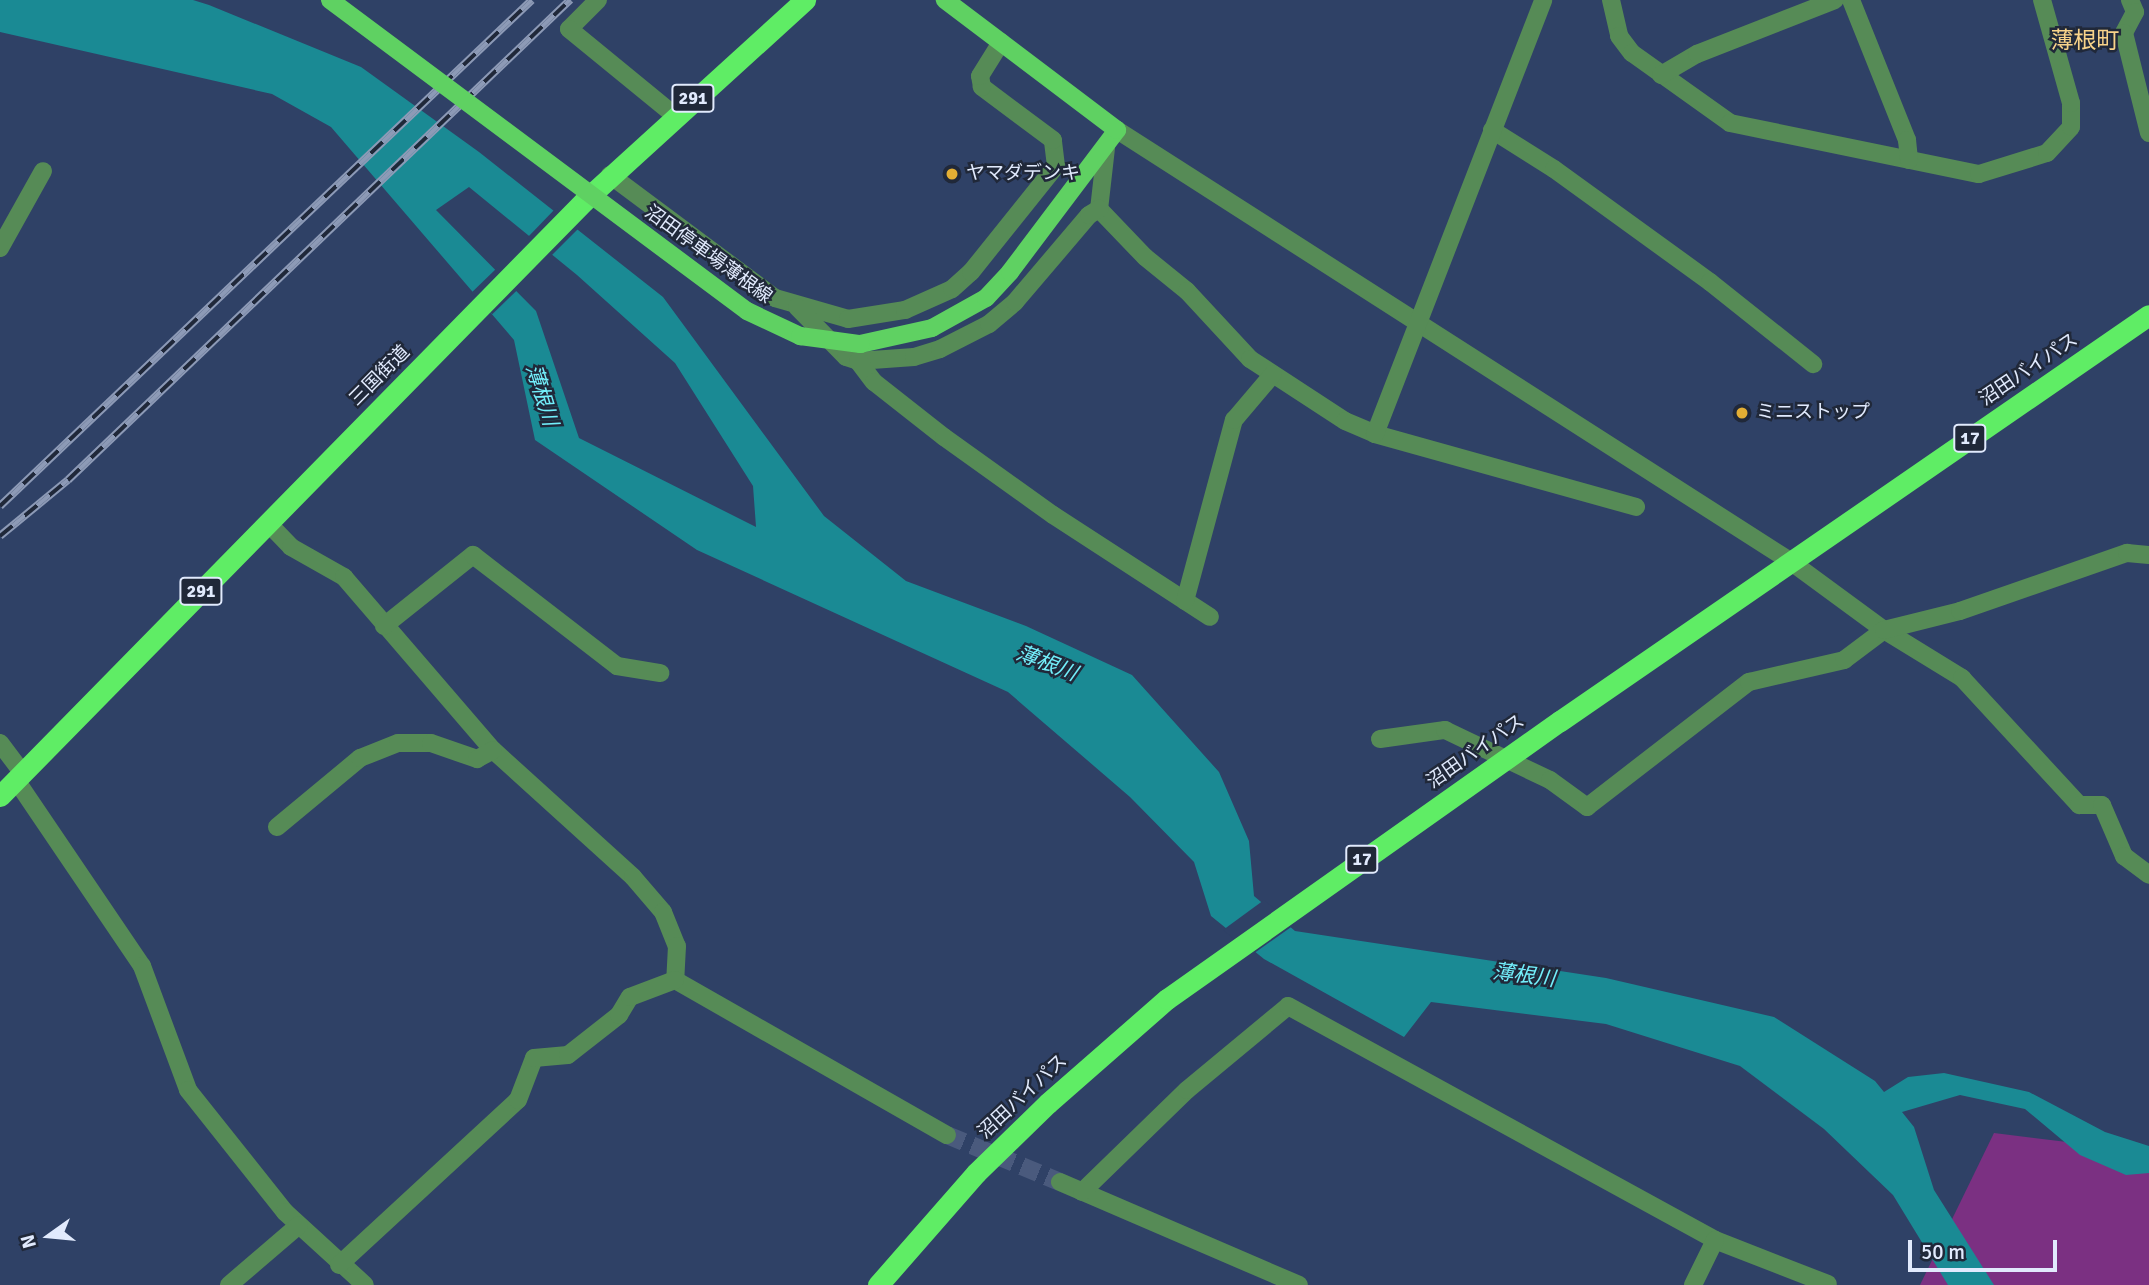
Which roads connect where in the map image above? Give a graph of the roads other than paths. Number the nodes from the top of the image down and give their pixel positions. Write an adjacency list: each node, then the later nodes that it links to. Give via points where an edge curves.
1 (330, 0): 27 (main road, 沼田停車場薄根線, bridge, via 747,311 800,336)
2 (598, 0): 13 (street, via 569,29)
3 (805, 0): 13 (highway, 三国街道 / 291)
4 (945, 0): 11 (main road)
5 (1543, 0): 15 (street)
6 (1611, 0): 12 (street, via 1619,36 1632,53)
7 (1836, 0): 12 (street, via 1697,54)
8 (1851, 0): 18 (street, via 1907,140)
9 (2042, 0): 18 (street, via 2071,103 2071,127 2063,139 2026,163 1988,173)
10 (2130, 0): 16 (street, via 2135,12 2124,33)
11 (1001, 42): 14 (main road); 24 (street, via 980,76 982,87 1053,140 1056,166 971,272 952,289 876,317 848,319)
12 (1661, 75): 18 (street, via 1730,123)
13 (674, 115): 20 (highway, 三国街道 / 291)
14 (1117, 130): 17 (main road, 沼田停車場薄根線); 26 (street)
15 (1492, 130): 26 (street); 28 (street, via 1710,282)
16 (2149, 133)
17 (1106, 148): 21 (street); 27 (main road, 沼田停車場薄根線, via 986,298 932,328)
18 (1909, 160)
19 (43, 171): 22 (street)
20 (610, 176): 24 (street, via 709,253 775,298); 32 (highway, 三国街道 / 291)
21 (1100, 209): 27 (street, via 989,324 914,357); 29 (street, via 1145,257 1187,291 1250,359)
22 (7, 216): 23 (street)
23 (0, 248)
24 (797, 307): 27 (street, via 846,357)
25 (2149, 314): 34 (highway, 沼田バイパス / 17)
26 (1416, 324): 30 (street); 34 (street)
27 (859, 352): 35 (street, via 874,382 944,437)
28 (1813, 364)
29 (1273, 374): 30 (street, via 1345,421); 35 (street, via 1234,420)
30 (1375, 434): 31 (street)
31 (1636, 507)
32 (268, 523): 37 (street, via 291,547 344,577); 43 (highway, 三国街道 / 291)
33 (2149, 555): 38 (street, via 2127,553 1960,611)
34 (1790, 561): 38 (street); 57 (highway, 沼田バイパス / 17, bridge, via 1167,999 976,1173)
35 (1185, 601): 36 (street)
36 (1210, 617)
37 (384, 626): 39 (street, via 473,555 617,666); 42 (street)
38 (1884, 630): 40 (street, via 1843,660 1749,682 1587,807 1550,780 1445,730); 46 (street, via 1962,678 2079,804 2102,806 2124,856)
39 (660, 673)
40 (1380, 739)
41 (0, 743): 43 (street)
42 (493, 750): 45 (street, via 477,759 431,743 398,743 360,758); 47 (street, via 633,877 663,912 677,946)
43 (20, 776): 44 (highway, 三国街道 / 291); 51 (street, via 142,966 188,1090)
44 (0, 796)
45 (276, 827)
46 (2149, 875)
47 (675, 980): 48 (street); 53 (street, via 629,997 619,1015 568,1055 534,1058 518,1100)
48 (947, 1135)
49 (1060, 1182): 50 (street)
50 (1082, 1192): 52 (street, via 1187,1090 1288,1006); 58 (street)
51 (299, 1225): 53 (street); 55 (street)
52 (1715, 1240): 54 (street); 59 (street)
53 (339, 1265): 56 (street)
54 (1828, 1284)
55 (229, 1285)
56 (365, 1285)
57 (878, 1285)
58 (1299, 1285)
59 (1693, 1285)

